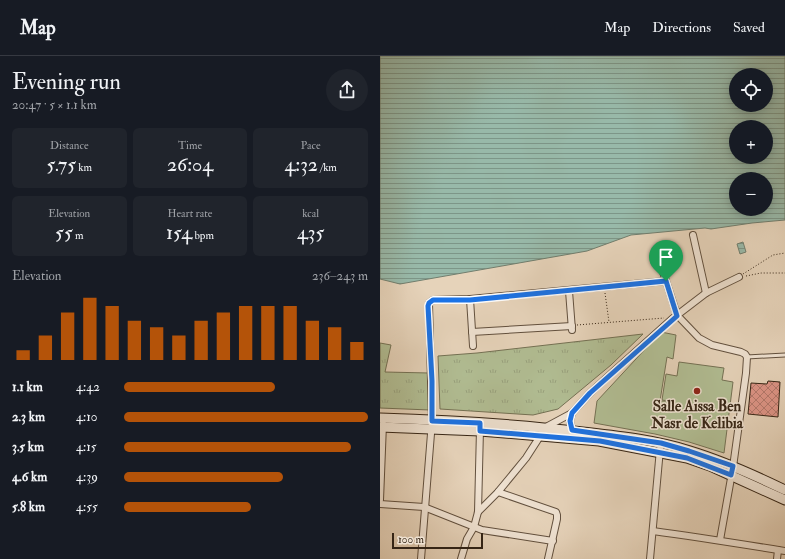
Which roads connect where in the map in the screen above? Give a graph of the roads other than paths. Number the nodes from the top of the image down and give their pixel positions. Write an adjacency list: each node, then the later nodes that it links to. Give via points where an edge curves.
1 (694, 236): 6 (street)
2 (657, 254): 4 (street)
3 (739, 277): 6 (street)
4 (666, 281): 5 (street); 8 (street)
5 (569, 290): 7 (street); 9 (street, via 572,328)
6 (706, 293): 8 (street)
7 (470, 300): 9 (street); 15 (street, via 433,300 429,303)
8 (675, 317): 12 (street, via 705,342 741,352); 13 (street, via 590,393)
9 (472, 332): 10 (street)
10 (473, 346)
11 (785, 355): 12 (lane)
12 (747, 357): 21 (street)
13 (572, 413): 17 (street); 18 (street)
14 (382, 423): 15 (main road); 24 (street)
15 (432, 425): 16 (main road); 27 (street)
16 (480, 427): 17 (main road); 19 (main road); 28 (street)
17 (546, 427): 18 (main road); 19 (street)
18 (572, 430): 20 (main road)
19 (540, 435): 20 (main road); 23 (street, via 526,458)
20 (660, 448): 21 (main road); 30 (street)
21 (732, 471): 22 (main road); 25 (main road); 31 (street)
22 (785, 490)
23 (498, 492): 28 (street); 32 (street, via 556,512)
24 (380, 500)
25 (785, 500)
26 (380, 504): 27 (street)
27 (424, 507): 29 (street); 34 (street)
28 (478, 512): 29 (street)
29 (474, 527): 32 (street, via 490,532); 35 (street)
30 (653, 531): 31 (street); 37 (street)
31 (720, 540): 33 (street)
32 (553, 541): 36 (street)
33 (782, 551): 38 (street)
34 (421, 559)
35 (460, 559)
36 (548, 559)
37 (650, 559)
38 (777, 559)

